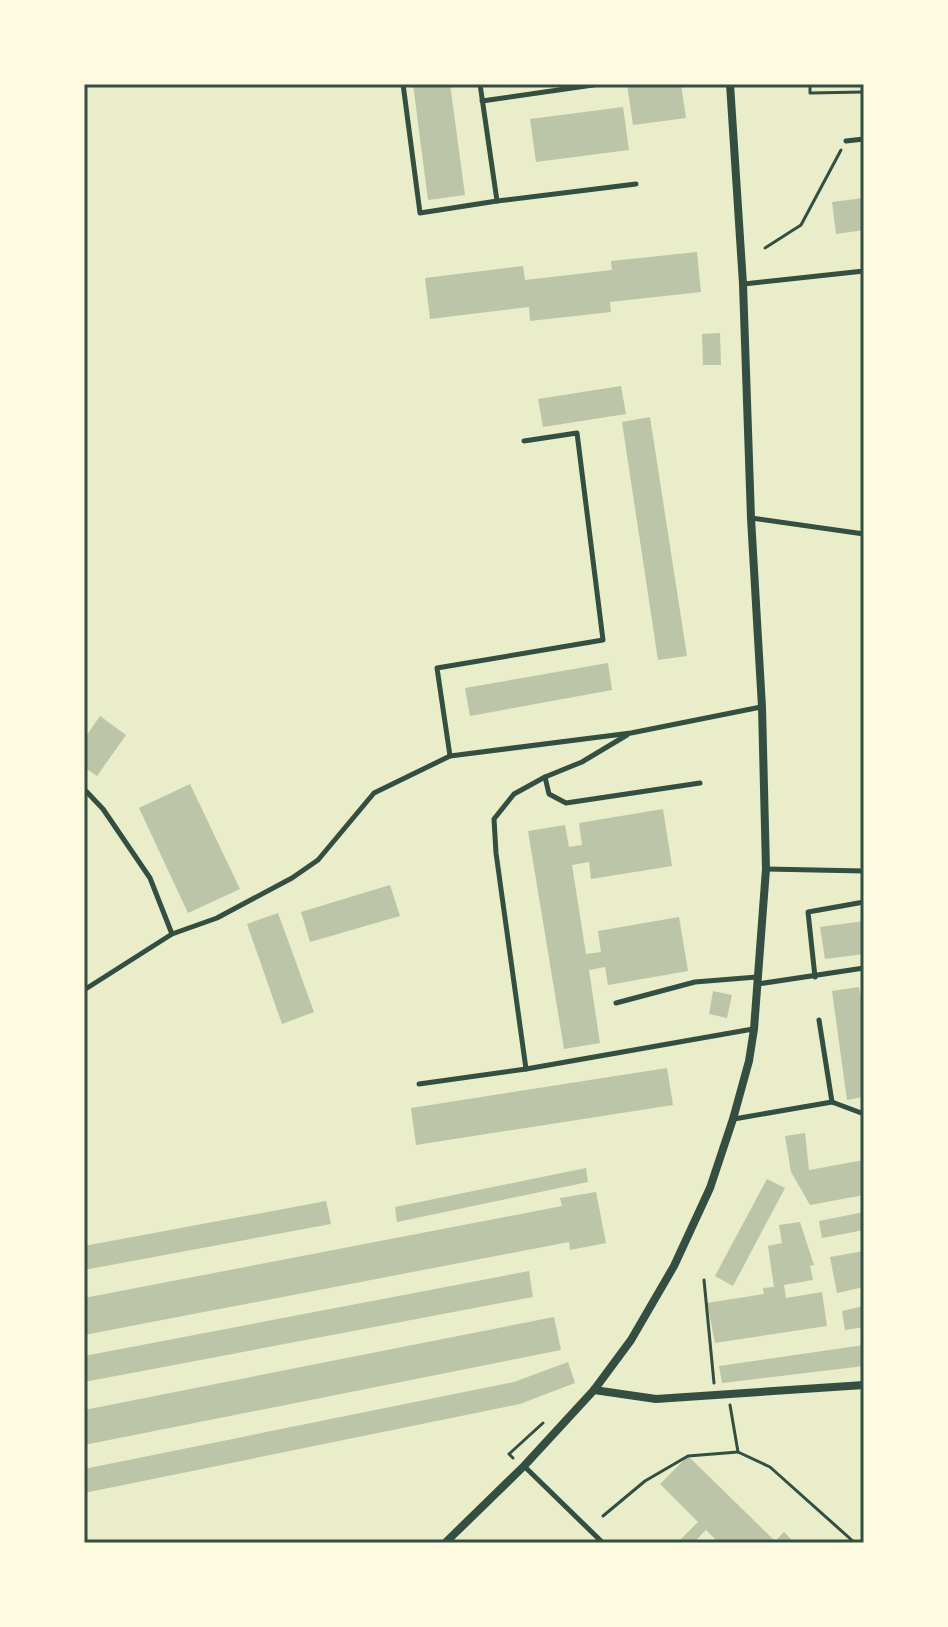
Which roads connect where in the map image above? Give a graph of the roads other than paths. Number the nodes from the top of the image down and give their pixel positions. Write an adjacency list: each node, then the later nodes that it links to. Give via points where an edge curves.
1 (403, 84): 9 (lane, via 420,213)
2 (480, 84): 5 (lane)
3 (600, 84): 5 (lane)
4 (730, 84): 11 (street)
5 (482, 101): 9 (lane)
6 (864, 139): 7 (lane)
7 (846, 141)
8 (636, 184): 9 (lane)
9 (497, 201)
10 (864, 271): 11 (lane)
11 (743, 284): 13 (street)
12 (524, 441): 17 (lane, via 577,433 603,640 437,668)
13 (751, 518): 14 (lane); 15 (street)
14 (864, 534)
15 (762, 707): 16 (lane); 21 (street)
16 (631, 733): 17 (lane); 18 (lane)
17 (450, 756): 24 (lane, via 374,793 318,860 292,878 217,918)
18 (545, 777): 19 (lane, via 549,794 566,803); 32 (lane, via 514,794 494,819)
19 (700, 783)
20 (84, 789): 24 (lane, via 150,878)
21 (766, 869): 22 (lane); 27 (street)
22 (864, 871)
23 (864, 902): 26 (lane, via 808,912)
24 (172, 934): 28 (lane)
25 (864, 968): 26 (lane)
26 (815, 977): 27 (lane)
27 (758, 981): 29 (lane, via 695,982); 31 (street)
28 (84, 990)
29 (616, 1003)
30 (819, 1020): 34 (lane)
31 (754, 1029): 32 (lane); 36 (street)
32 (526, 1069): 33 (lane)
33 (419, 1084)
34 (832, 1102): 35 (lane); 36 (lane)
35 (864, 1114)
36 (733, 1119): 38 (street, via 710,1188 674,1266)
37 (864, 1385): 38 (street, via 656,1399)
38 (594, 1390): 39 (street)
39 (524, 1466): 40 (street); 41 (lane)
40 (445, 1543)
41 (603, 1543)

